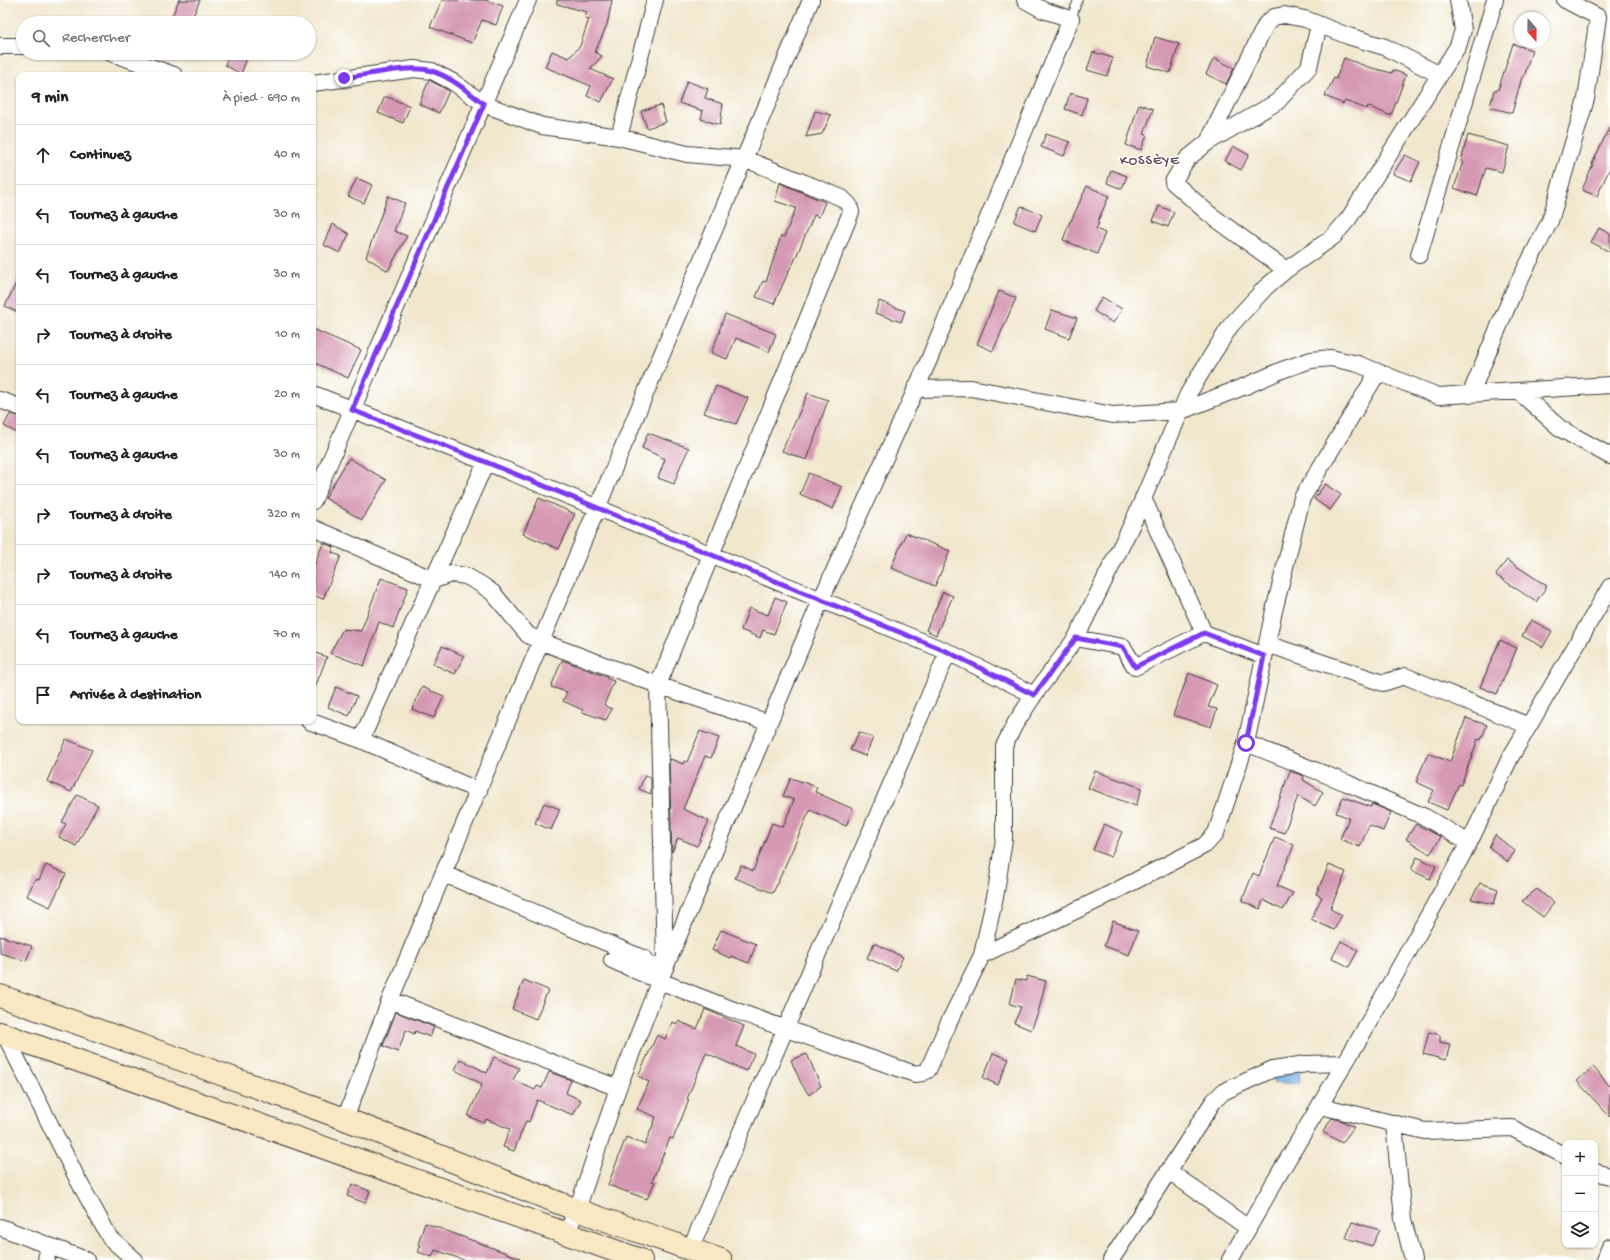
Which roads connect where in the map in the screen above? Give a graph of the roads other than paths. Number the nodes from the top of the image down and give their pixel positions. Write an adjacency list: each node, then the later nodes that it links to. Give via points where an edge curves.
1 (528, 0): 17 (street)
2 (655, 0): 18 (street)
3 (811, 0): 20 (street)
4 (1025, 0): 9 (street, via 1043,10)
5 (1078, 0): 9 (lane)
6 (1458, 0): 15 (street, via 1463,30 1458,46)
7 (1495, 0): 21 (street)
8 (1565, 0): 28 (street, via 1598,17 1586,99 1550,221 1513,293)
9 (1071, 19): 25 (street)
10 (1319, 25): 15 (street, via 1386,47); 19 (street, via 1309,67 1276,102); 19 (street, via 1284,15 1274,17 1266,24)
11 (0, 46): 12 (street)
12 (16, 46)
13 (131, 60): 14 (street)
14 (165, 72)
15 (1440, 75): 22 (street, via 1349,218 1333,237)
16 (316, 83): 17 (street, via 414,69 432,71)
17 (484, 104): 18 (street, via 542,126); 31 (street)
18 (619, 137): 20 (street, via 687,154)
19 (1208, 142): 22 (street, via 1187,159 1173,182 1208,213)
20 (745, 159): 37 (street); 39 (street, via 842,198 849,205 851,212)
21 (1419, 255)
22 (1286, 270): 32 (street, via 1266,287 1232,325 1188,394)
23 (1378, 372): 28 (street, via 1438,396); 32 (street, via 1331,358 1311,360); 46 (street, via 1302,498)
24 (1610, 385): 26 (street)
25 (915, 390): 32 (street, via 971,388 1113,415); 42 (street)
26 (1518, 391): 28 (street); 33 (street, via 1561,429)
27 (316, 395): 31 (street)
28 (1470, 395)
29 (0, 400): 30 (street)
30 (16, 407)
31 (352, 410): 34 (street); 35 (street)
32 (1180, 412): 36 (street)
33 (1610, 456)
34 (486, 462): 37 (street); 40 (street)
35 (316, 494)
36 (1143, 498): 43 (street); 44 (street)
37 (598, 508): 39 (street); 45 (street)
38 (316, 529): 40 (street)
39 (712, 555): 42 (street); 48 (street)
40 (434, 580): 45 (street, via 451,574 466,576 482,585 493,593 528,635); 53 (street)
41 (1610, 587): 52 (street)
42 (821, 600): 47 (street); 50 (street)
43 (1204, 633): 44 (street, via 1135,667 1123,647); 46 (street)
44 (1076, 638): 49 (street)
45 (542, 642): 48 (street); 55 (street)
46 (1265, 650): 52 (street, via 1383,683 1405,676); 54 (street)
47 (948, 652): 49 (street); 63 (street)
48 (658, 685): 50 (street); 59 (street)
49 (1034, 695): 58 (street, via 1004,746 1004,838 996,892)
50 (769, 723): 60 (street)
51 (316, 724): 53 (street)
52 (1529, 726): 56 (street, via 1510,758)
53 (361, 740): 55 (street)
54 (1246, 743): 56 (street, via 1425,817); 58 (street, via 1216,833 1205,844 1098,900)
55 (479, 791): 57 (street)
56 (1469, 843): 65 (street)
57 (444, 874): 59 (street); 62 (street)
58 (982, 956): 63 (street, via 928,1070 922,1073 915,1074)
59 (665, 967): 60 (street, via 612,960)
60 (659, 982): 63 (street); 66 (street)
61 (0, 996): 68 (main road)
62 (390, 1000): 66 (street); 68 (street)
63 (786, 1030): 79 (street)
64 (3, 1034): 77 (main road); 82 (street, via 110,1238)
65 (1345, 1063): 67 (street); 71 (street, via 1306,1064 1273,1069 1223,1092 1213,1102)
66 (618, 1088): 74 (street)
67 (1321, 1106): 69 (street); 76 (street)
68 (345, 1120): 74 (main road)
69 (1394, 1124): 70 (street, via 1425,1131 1512,1128); 87 (street, via 1403,1219)
70 (1562, 1154)
71 (1169, 1171): 76 (street); 85 (street)
72 (1598, 1173): 73 (street)
73 (1610, 1176)
74 (577, 1210): 77 (street); 79 (main road)
75 (0, 1226): 80 (street)
76 (1248, 1228): 86 (street)
77 (566, 1234): 83 (main road)
78 (1610, 1247): 88 (street)
79 (690, 1250): 84 (main road)
80 (48, 1253): 81 (street)
81 (86, 1260)
82 (136, 1260)
83 (642, 1260)
84 (721, 1260)
85 (1111, 1260)
86 (1230, 1260)
87 (1413, 1260)
88 (1604, 1260)

